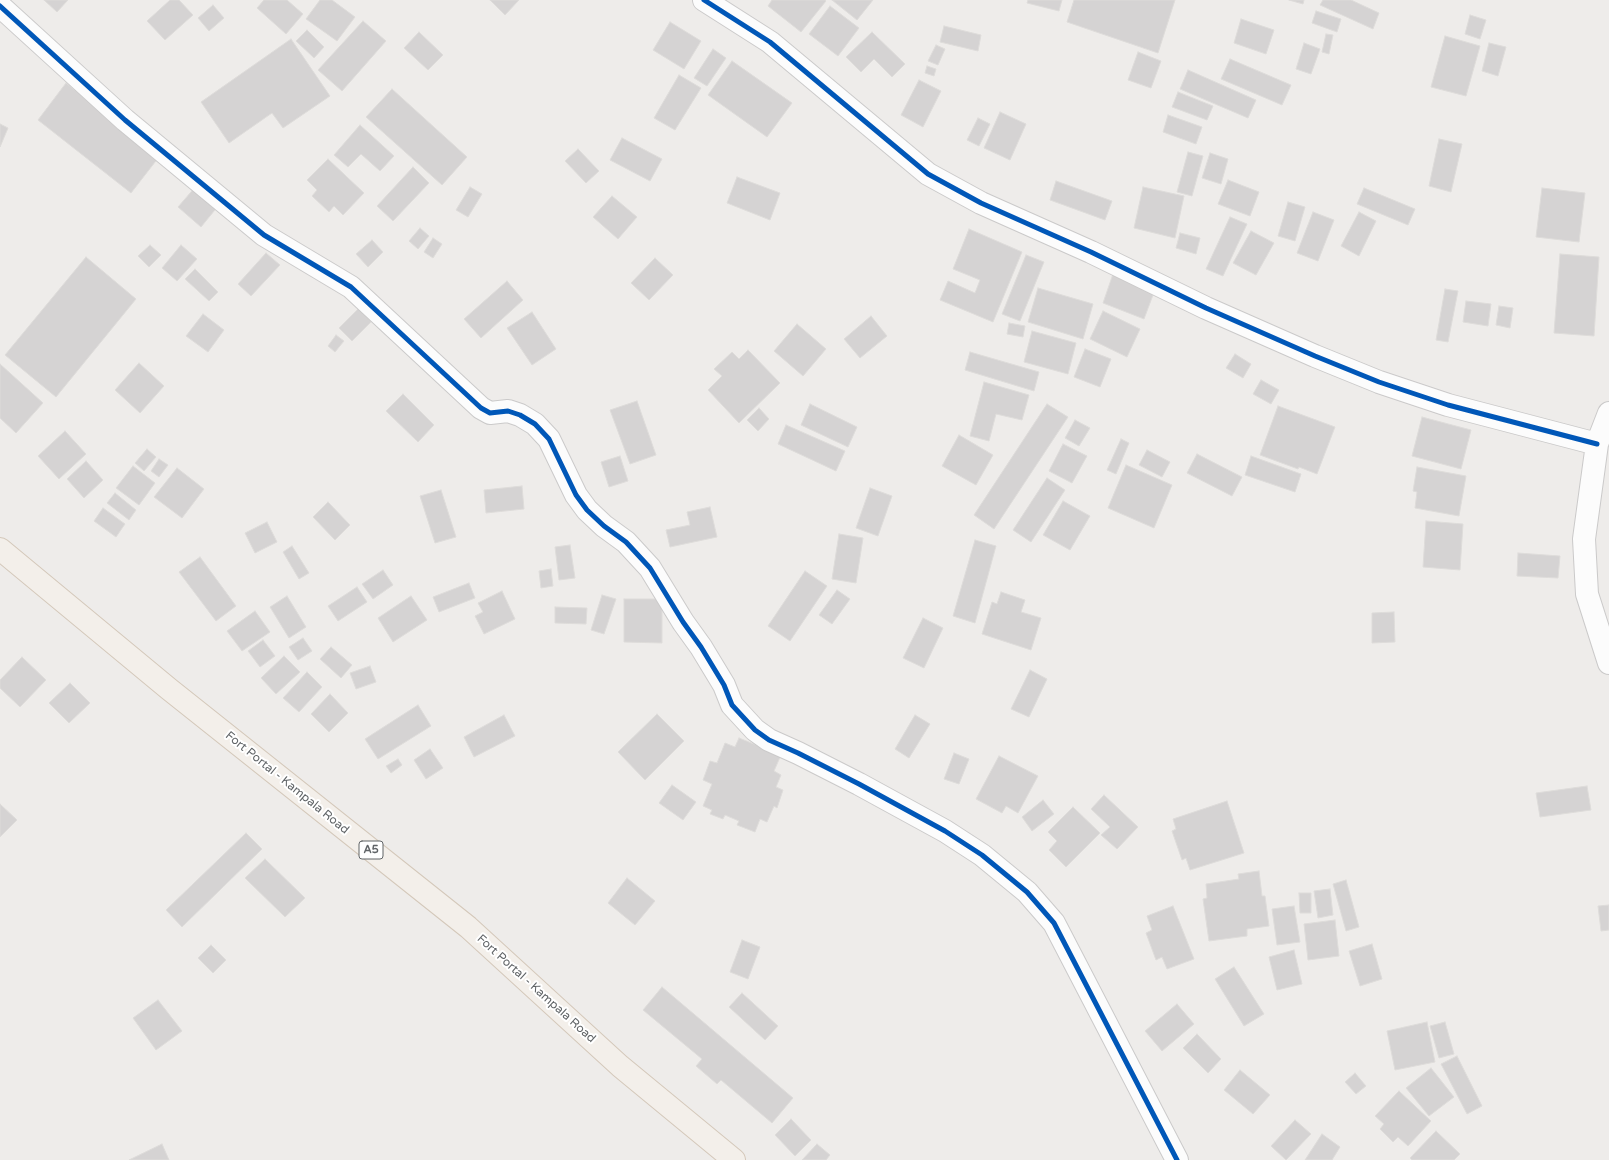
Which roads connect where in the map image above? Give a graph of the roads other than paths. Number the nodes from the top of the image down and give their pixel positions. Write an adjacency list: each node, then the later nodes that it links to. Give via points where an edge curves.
1 (704, 0): 4 (street, via 770,42 928,174 981,203 1314,356 1448,405)
2 (0, 6): 8 (street, via 125,120 264,235 351,287 481,408 490,413 508,411 536,424 549,439 586,510 626,542 650,568 683,622 702,647 724,685 732,705 755,730 769,740 859,784 945,831 982,855 1027,892 1054,923)
3 (1609, 413): 4 (street)
4 (1597, 444): 6 (street, via 1584,539 1587,594)
5 (0, 549): 7 (main road, Fort Portal - Kampala Road / A5, via 169,689 468,927 620,1066)
6 (1609, 663)
7 (734, 1160)
8 (1177, 1160)

